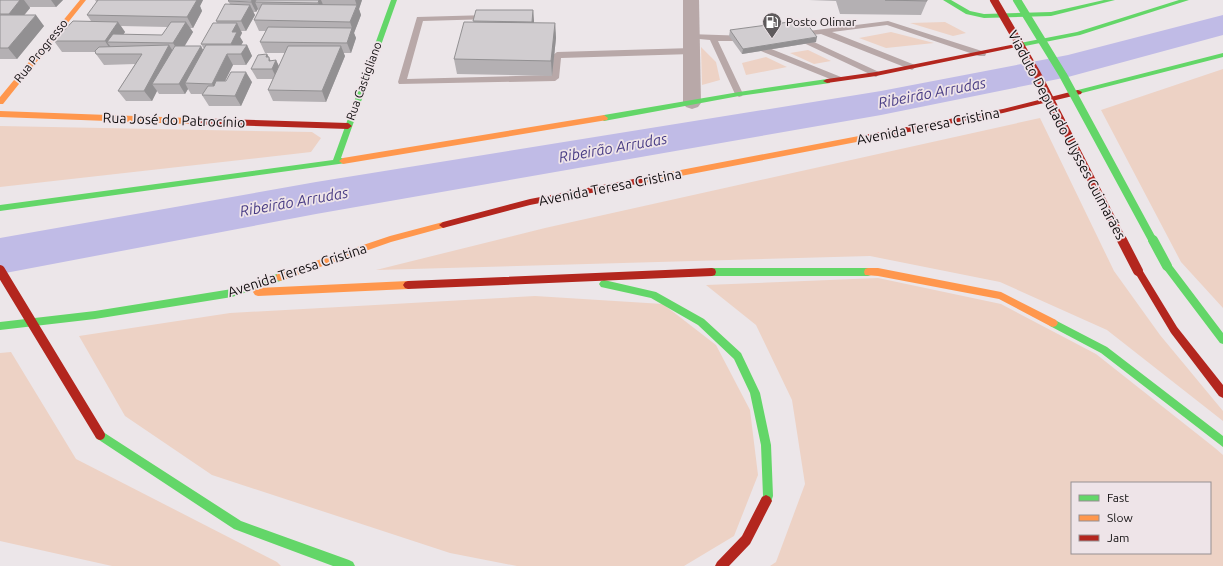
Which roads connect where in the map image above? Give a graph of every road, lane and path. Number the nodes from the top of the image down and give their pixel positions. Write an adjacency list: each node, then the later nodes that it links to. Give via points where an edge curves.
1 (83, 0): 23 (main road, Rua Progresso)
2 (394, 0): 26 (main road, Rua Castigliano)
3 (691, 0): 16 (street)
4 (946, 0): 7 (main road, via 968,13 984,16 1051,14)
5 (994, 0): 34 (main road, Viaduto Deputado Ulysses Guimarães, bridge, via 1037,74 1138,271 1174,330)
6 (1017, 0): 33 (main road, Viaduto Deputado Ulysses Guimarães, bridge, via 1063,75 1167,266)
7 (1112, 0)
8 (1186, 0): 12 (main road)
9 (1109, 15): 12 (main road)
10 (499, 16): 16 (lane, via 420,19 402,82 555,78 557,55)
11 (822, 32): 17 (lane, via 888,24); 19 (lane); 20 (lane, via 787,36)
12 (1078, 34): 17 (main road)
13 (761, 37): 15 (lane)
14 (713, 38): 15 (lane); 16 (lane); 22 (lane)
15 (739, 38): 21 (lane)
16 (692, 43): 24 (street)
17 (982, 54): 19 (main road)
18 (1223, 55): 31 (main road, Avenida Teresa Cristina, via 1003,111 530,202 390,239)
19 (912, 67): 20 (main road)
20 (876, 74): 21 (main road)
21 (838, 79): 22 (main road)
22 (739, 94): 24 (main road)
23 (0, 102)
24 (692, 103): 27 (main road)
25 (0, 114): 26 (main road, Rua José do Patrocínio)
26 (348, 126): 27 (main road, Rua Castigliano)
27 (336, 162): 28 (main road)
28 (0, 208)
29 (0, 270): 36 (main road, bridge, via 100,435 238,525)
30 (574, 277): 31 (main road); 35 (main road, via 719,272 878,272 1001,296 1104,350); 37 (main road, via 653,295 700,322 738,356 755,393 766,445 768,496 746,540)
31 (232, 293): 32 (main road, Avenida Teresa Cristina, via 95,315)
32 (0, 326)
33 (1223, 340)
34 (1223, 393)
35 (1223, 442)
36 (349, 566)
37 (722, 566)

